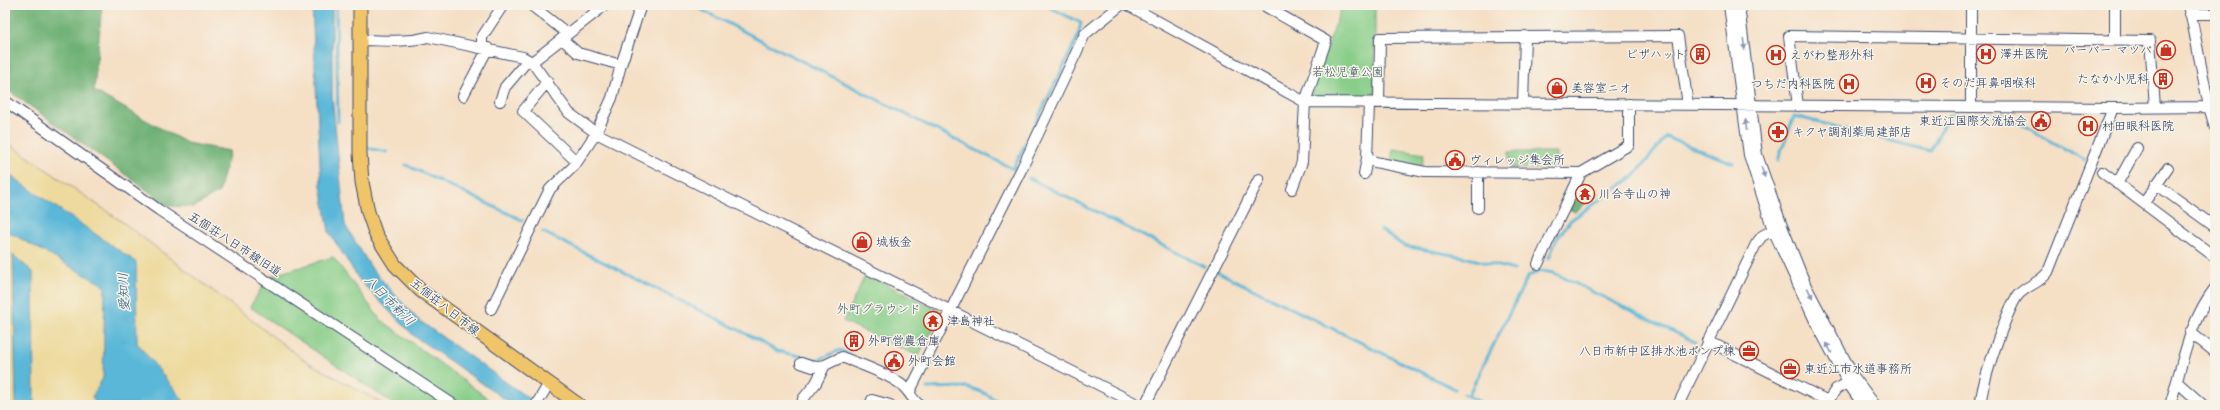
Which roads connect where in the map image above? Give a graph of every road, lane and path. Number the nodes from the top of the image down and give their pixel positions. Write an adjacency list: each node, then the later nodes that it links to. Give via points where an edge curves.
1 (360, 5): 18 (main road, 五個荘八日市線)
2 (503, 5): 20 (street, via 482,37)
3 (531, 5): 15 (street)
4 (605, 5): 15 (street)
5 (641, 5): 22 (street)
6 (1121, 5): 60 (street, via 1085,34 1022,168)
7 (1128, 5): 27 (street)
8 (1263, 5): 27 (street, via 1326,40)
9 (1729, 5): 31 (street)
10 (1739, 5): 31 (street, one-way to 31)
11 (1971, 5): 17 (street)
12 (2115, 5): 19 (street)
13 (2189, 9): 14 (street); 35 (street)
14 (2215, 14)
15 (565, 36): 21 (street); 22 (street, via 578,53)
16 (1525, 36): 28 (street, via 1380,38); 29 (street); 32 (street, via 1678,36)
17 (1971, 38): 19 (street); 33 (street, via 1789,36); 34 (street)
18 (360, 40): 20 (street, via 381,42 428,37); 68 (main road, 五個荘八日市線, via 362,182 376,235 395,265 421,291)
19 (2115, 40): 36 (street, via 2150,41)
20 (485, 48): 21 (street); 24 (street)
21 (530, 61): 23 (street); 26 (street, via 505,87)
22 (621, 65): 39 (street, via 612,98)
23 (548, 81): 39 (street, via 569,113); 42 (street, via 523,112)
24 (462, 96)
25 (5, 100): 71 (street, 五個荘八日市線旧道, via 159,210)
26 (500, 101)
27 (1305, 102): 28 (street); 51 (street, via 1302,162)
28 (1374, 103): 29 (street); 41 (street)
29 (1523, 104): 30 (street)
30 (1629, 104): 32 (street); 46 (street, via 1629,145)
31 (1747, 105): 32 (street); 33 (street); 55 (street, one-way to 31, via 1749,155); 81 (street, one-way to 81, via 1758,155 1782,226 1804,279 1854,377)
32 (1688, 106)
33 (1798, 106): 34 (street)
34 (1971, 106): 37 (street)
35 (2212, 106): 36 (street); 38 (street)
36 (2155, 107): 37 (street)
37 (2113, 108): 82 (street, via 2048,272 2043,279 2019,294 2011,305 1988,370 1980,399)
38 (2215, 127)
39 (596, 132): 42 (street); 60 (street)
40 (2137, 148): 49 (street)
41 (1367, 158): 44 (street, via 1375,162 1425,172); 47 (street)
42 (577, 162): 59 (street, via 550,189)
43 (2168, 168): 50 (street)
44 (1478, 172): 46 (street); 53 (street)
45 (2102, 172): 49 (street)
46 (1581, 173): 57 (street)
47 (1364, 174)
48 (1259, 179): 78 (street)
49 (2117, 184): 52 (street)
50 (2156, 184): 52 (street); 54 (street)
51 (1292, 189)
52 (2144, 203): 56 (street)
53 (1478, 208)
54 (2215, 227)
55 (1773, 230): 62 (street, via 1762,236 1756,244); 67 (street, one-way to 55, via 1799,289)
56 (2215, 257)
57 (1538, 264)
58 (2214, 293): 61 (street, via 2196,318)
59 (491, 309)
60 (950, 311): 69 (street); 77 (street)
61 (2190, 332): 63 (street); 66 (street)
62 (1708, 341): 67 (street, via 1828,401 1836,389); 79 (street)
63 (2215, 352)
64 (801, 363): 65 (street, via 813,367)
65 (825, 365): 69 (street, via 842,357 889,376); 74 (street, via 816,383 803,399)
66 (2177, 382): 83 (street); 84 (street)
67 (1848, 383): 80 (street)
68 (546, 389): 72 (street); 73 (main road, 五個荘八日市線)
69 (910, 391): 70 (street)
70 (918, 404)
71 (454, 405)
72 (536, 405)
73 (578, 405)
74 (802, 405)
75 (870, 405): 76 (street, via 872,400)
76 (890, 405)
77 (1139, 405)
78 (1145, 405)
79 (1678, 405)
80 (1863, 405)
81 (1875, 405)
82 (1982, 405)
83 (2170, 405)
84 (2203, 405)

